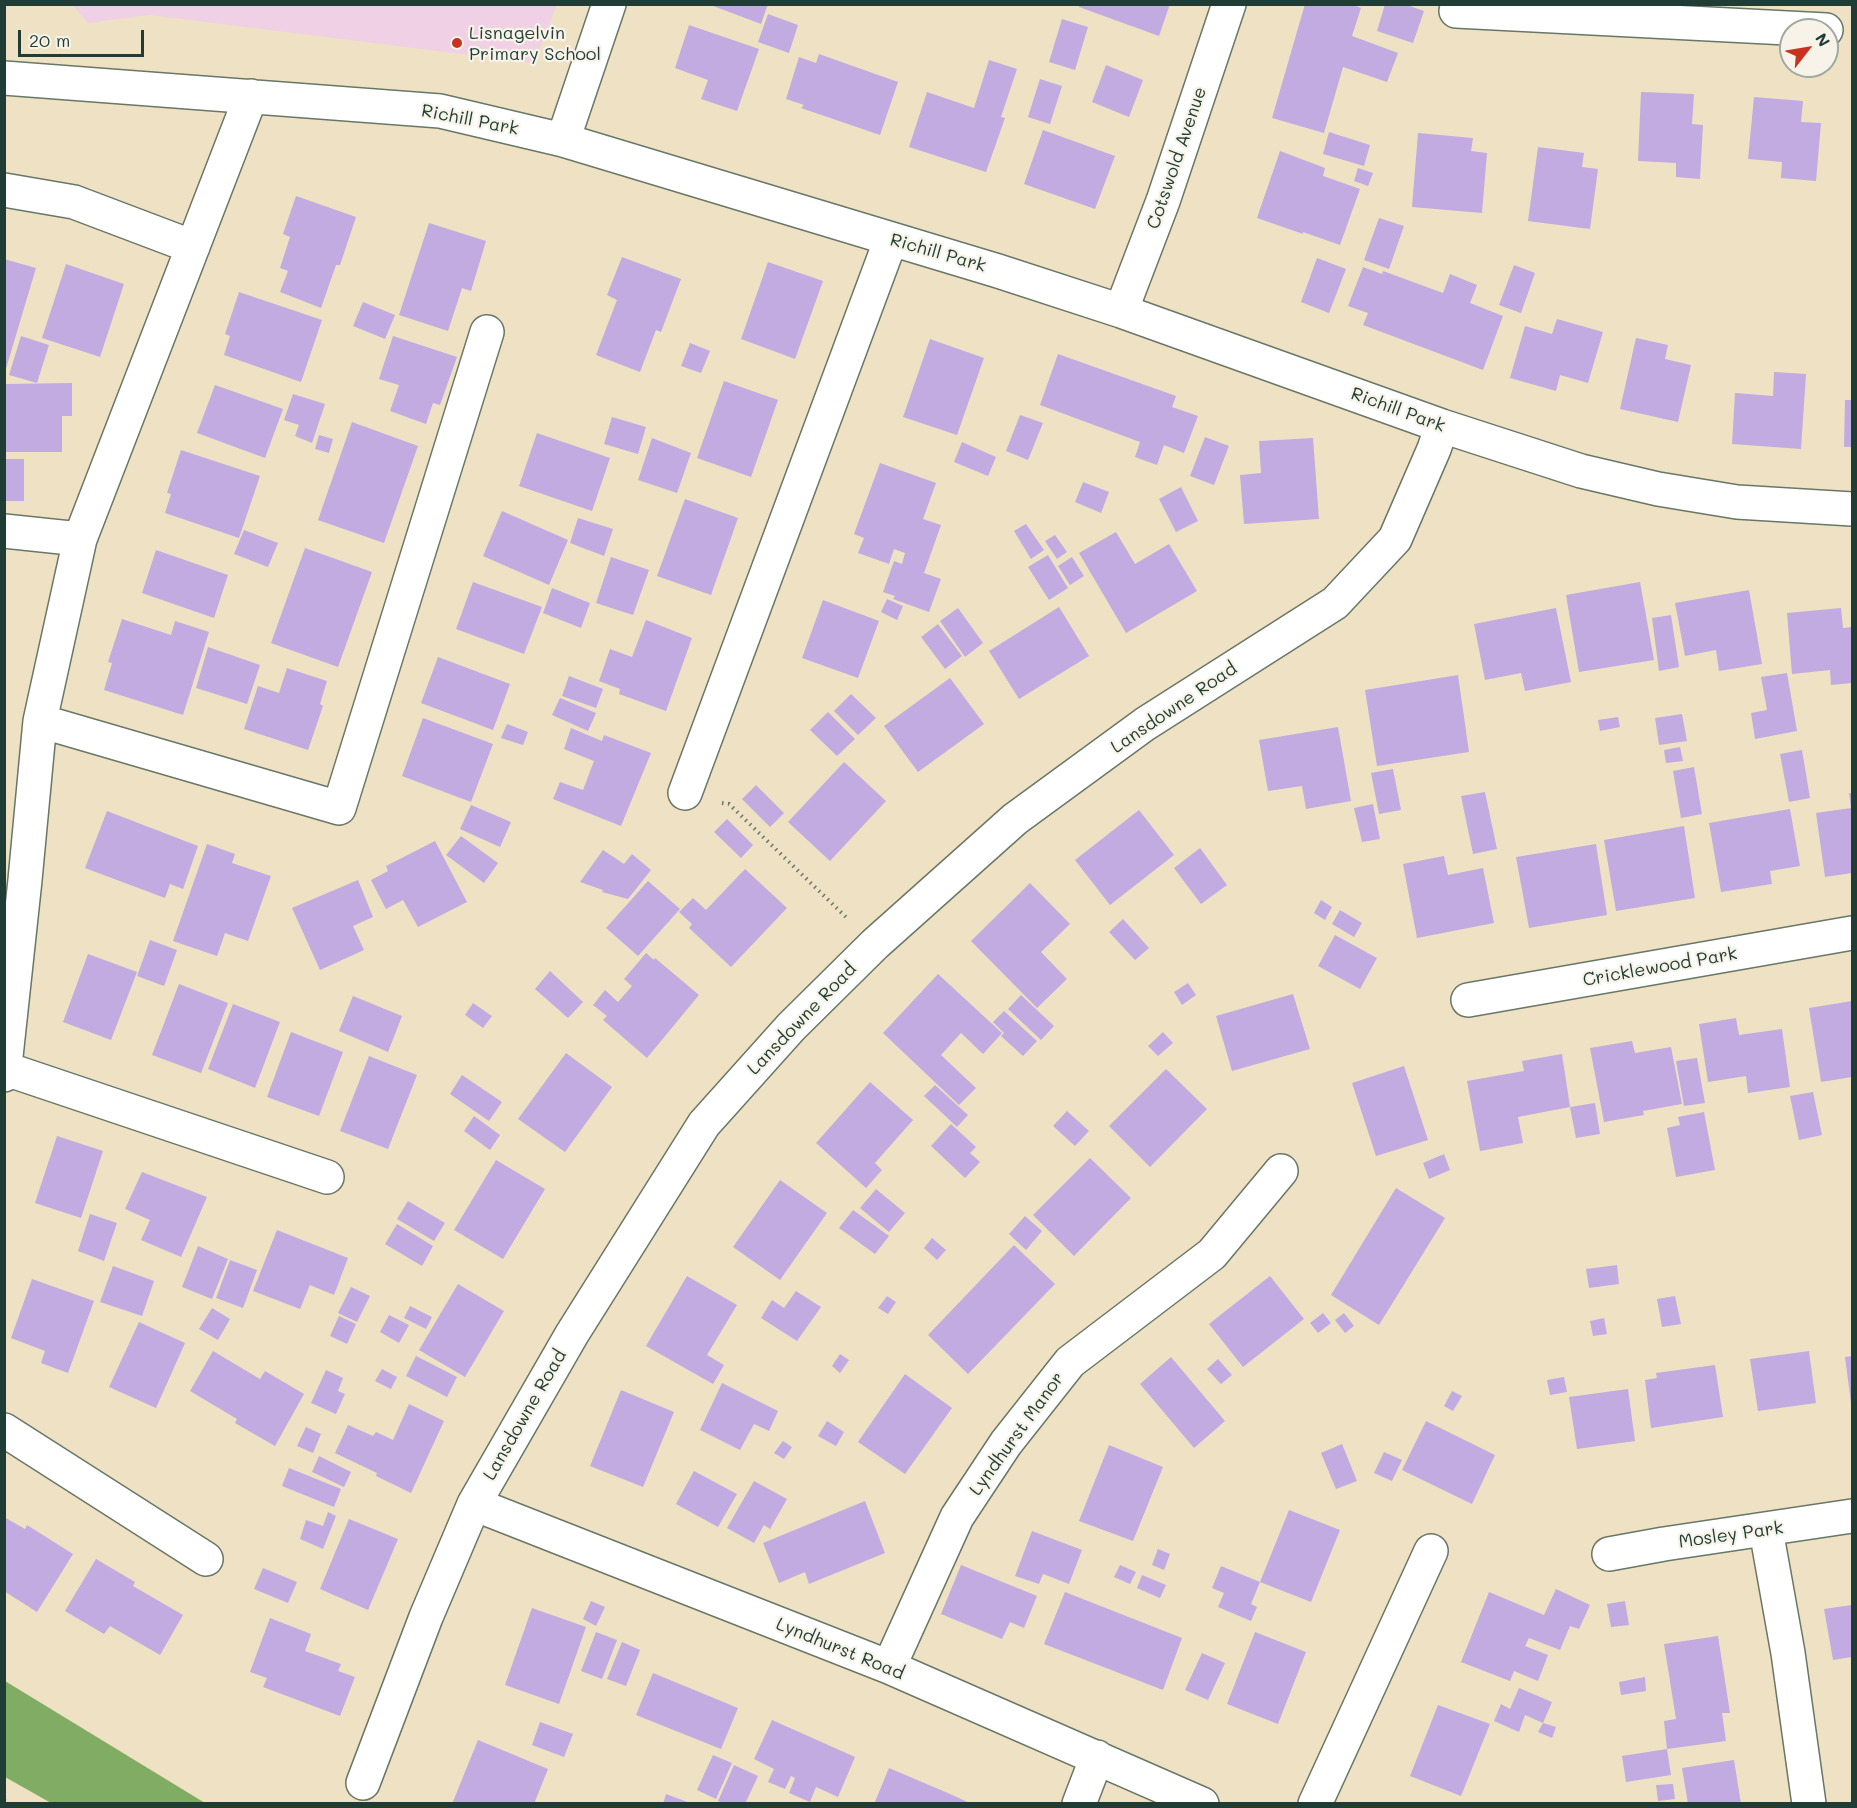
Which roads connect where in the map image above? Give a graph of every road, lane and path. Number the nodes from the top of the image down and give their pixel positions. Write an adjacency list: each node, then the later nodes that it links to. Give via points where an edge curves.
1 (609, 4): 8 (street)
2 (1229, 4): 12 (street, Cotswold Avenue, via 1163,201)
3 (1456, 11): 4 (street)
4 (1779, 28)
5 (4, 70): 6 (street)
6 (5, 78): 7 (street, Richill Park)
7 (251, 96): 8 (street, Richill Park, via 440,111); 11 (street)
8 (564, 140): 10 (street, Richill Park)
9 (4, 190): 11 (street, via 74,201)
10 (891, 239): 12 (street, Richill Park); 19 (street)
11 (193, 247): 17 (street)
12 (1121, 311): 14 (street, Richill Park)
13 (487, 332): 18 (street, via 339,808)
14 (1442, 426): 15 (street, Richill Park, via 1581,471 1658,489 1737,502); 21 (street, Lansdowne Road, via 1395,539 1335,603 1145,724 1015,819)
15 (1852, 509)
16 (4, 531): 17 (street)
17 (80, 539): 18 (street)
18 (40, 721): 23 (street)
19 (685, 794): 21 (path, via 729,804)
20 (1852, 933): 22 (street, Cricklewood Park)
21 (875, 944): 27 (street, Lansdowne Road, via 791,1027 704,1124 572,1334)
22 (1468, 1000)
23 (5, 1072): 25 (street)
24 (1281, 1172): 33 (street, Lyndhurst Manor, via 1212,1254 1070,1362 1013,1434 957,1517)
25 (327, 1177)
26 (4, 1430): 32 (street)
27 (474, 1504): 33 (street, Lyndhurst Road); 35 (street, Lansdowne Road)
28 (1852, 1516): 29 (street, Mosley Park)
29 (1766, 1530): 31 (street, Mosley Park); 41 (street)
30 (1431, 1551): 40 (street)
31 (1609, 1554)
32 (206, 1559)
33 (889, 1667): 34 (street, Lyndhurst Road)
34 (1097, 1757): 38 (street); 39 (street, Lyndhurst Road)
35 (363, 1783)
36 (4, 1800): 37 (path)
37 (9, 1803)
38 (1079, 1803)
39 (1202, 1803)
40 (1315, 1803)
41 (1809, 1803)

